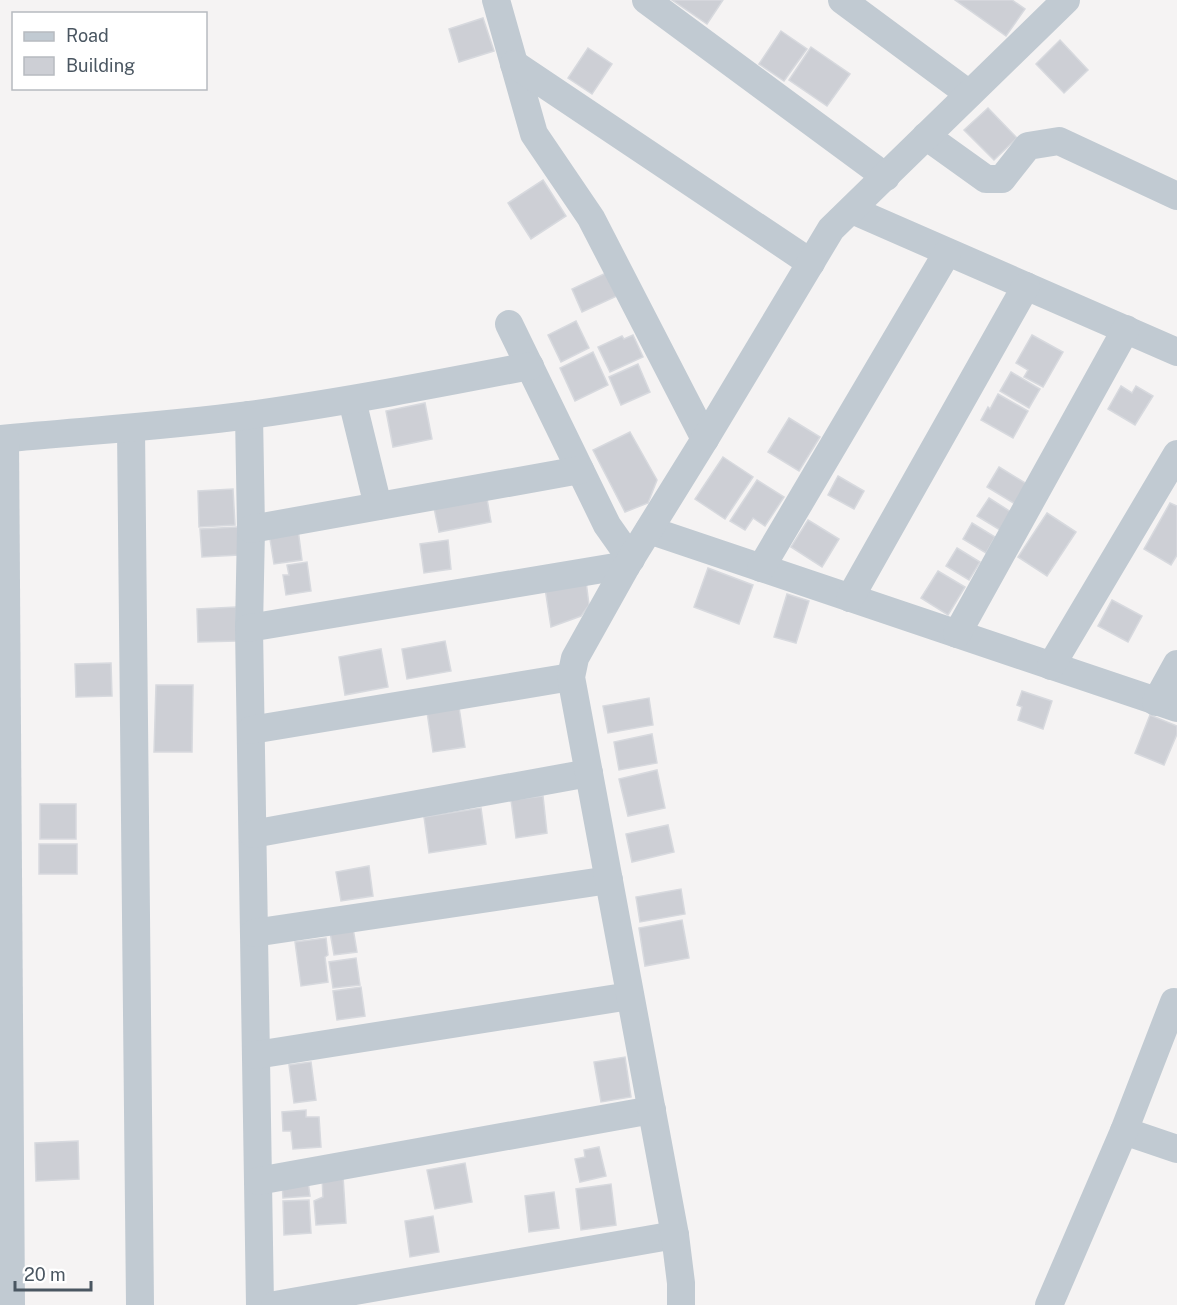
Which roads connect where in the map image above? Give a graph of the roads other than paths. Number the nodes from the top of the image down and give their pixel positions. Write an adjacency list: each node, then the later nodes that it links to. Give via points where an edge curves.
1 (496, 0): 5 (street)
2 (646, 0): 8 (street)
3 (842, 0): 6 (street)
4 (1050, 4): 6 (street)
5 (514, 64): 12 (street); 22 (street, via 534,134 591,218)
6 (969, 94): 7 (street)
7 (926, 136): 8 (street); 9 (street, via 986,179 1002,179 1028,146 1059,141)
8 (886, 177): 10 (street)
9 (1177, 196)
10 (852, 210): 11 (street); 12 (street, via 831,229)
11 (947, 253): 13 (street); 29 (street)
12 (811, 264): 22 (street)
13 (1026, 286): 15 (street); 30 (street)
14 (509, 324): 17 (street)
15 (1126, 329): 16 (street); 32 (street)
16 (1177, 352)
17 (530, 366): 18 (street); 24 (street)
18 (352, 400): 19 (street); 25 (street)
19 (249, 415): 20 (street); 26 (street)
20 (131, 429): 21 (street); 51 (street)
21 (3, 439): 50 (street)
22 (705, 439): 27 (street)
23 (1177, 454): 34 (street)
24 (580, 470): 25 (street); 28 (street)
25 (378, 506): 26 (street)
26 (251, 529): 31 (street)
27 (649, 530): 28 (street); 29 (street)
28 (629, 562): 31 (street); 35 (street, via 575,658)
29 (761, 568): 30 (street)
30 (850, 598): 32 (street)
31 (249, 628): 37 (street)
32 (957, 634): 34 (street)
33 (1177, 664): 36 (street)
34 (1051, 666): 36 (street)
35 (571, 677): 37 (street); 38 (street)
36 (1167, 705)
37 (251, 730): 39 (street)
38 (589, 773): 39 (street); 40 (street)
39 (252, 834): 41 (street)
40 (609, 880): 41 (street); 42 (street)
41 (254, 933): 44 (street)
42 (630, 996): 44 (street); 45 (street)
43 (1177, 1003): 46 (street, via 1173,1002)
44 (256, 1055): 48 (street)
45 (652, 1110): 48 (street); 49 (street)
46 (1124, 1131): 47 (street); 55 (street)
47 (1177, 1149)
48 (258, 1180): 52 (street)
49 (675, 1235): 53 (street); 54 (street)
50 (11, 1305)
51 (140, 1305)
52 (260, 1305)
53 (275, 1305)
54 (681, 1305)
55 (1049, 1305)

